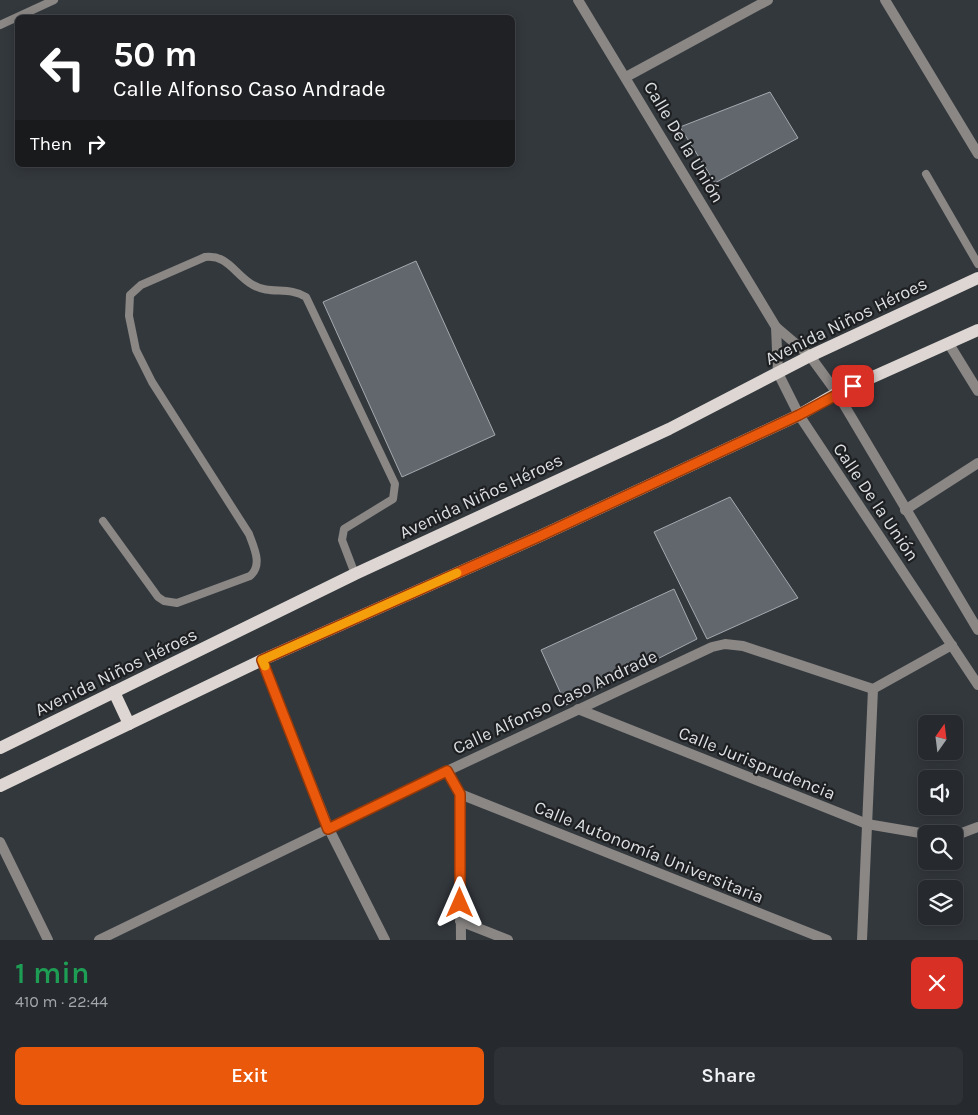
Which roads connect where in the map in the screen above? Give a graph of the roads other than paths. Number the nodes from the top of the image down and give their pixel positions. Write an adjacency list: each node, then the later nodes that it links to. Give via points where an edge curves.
1 (54, 0): 5 (lane)
2 (578, 0): 8 (street, Calle De la Unión)
3 (768, 0): 8 (street)
4 (885, 0): 9 (street)
5 (22, 15)
6 (15, 18): 7 (lane)
7 (0, 25)
8 (626, 77): 13 (street, Calle De la Unión)
9 (978, 154)
10 (926, 174): 11 (lane)
11 (978, 264)
12 (978, 278): 16 (main road, Avenida Niños Héroes)
13 (776, 327): 16 (street, Calle De la Unión); 17 (street, Calle De la Unión)
14 (978, 330): 15 (main road)
15 (949, 344): 18 (street); 19 (main road)
16 (810, 356): 17 (main road, Avenida Niños Héroes); 19 (street, Calle De la Unión)
17 (778, 373): 20 (street, Calle De la Unión); 24 (main road, Avenida Niños Héroes, via 669,429)
18 (978, 391)
19 (837, 393): 20 (main road); 22 (street, Calle De la Unión)
20 (799, 415): 26 (street, Calle De la Unión); 27 (main road, via 538,537)
21 (978, 464): 22 (street)
22 (905, 510): 25 (street, Calle De la Unión)
23 (103, 521): 24 (lane, via 164,601 177,603 250,576 258,565 249,534 152,382 136,350 129,316 130,295 141,285 205,257 215,256 254,286 266,290 296,291 306,297 395,484 393,499 344,529 342,540)
24 (355, 574): 30 (main road, Avenida Niños Héroes)
25 (978, 630)
26 (952, 645): 28 (street, Calle De la Unión); 29 (street)
27 (262, 660): 32 (main road); 39 (street)
28 (978, 685)
29 (873, 689): 31 (street, Calle Alfonso Caso Andrade, via 744,646 725,644 712,647); 37 (street)
30 (114, 692): 32 (main road); 33 (main road, Avenida Niños Héroes)
31 (578, 709): 34 (street, Calle Alfonso Caso Andrade); 37 (street, Calle Jurisprudencia)
32 (129, 724): 35 (main road)
33 (0, 748)
34 (447, 771): 36 (street); 39 (street, Calle Alfonso Caso Andrade)
35 (0, 786)
36 (460, 794): 43 (street); 49 (street, Calle Autonomía Universitaria)
37 (867, 824): 40 (street, Calle Jurisprudencia); 50 (street)
38 (978, 827): 41 (street)
39 (328, 829): 45 (street, Calle Alfonso Caso Andrade); 46 (street)
40 (918, 833)
41 (963, 833)
42 (0, 842): 44 (street)
43 (460, 921): 47 (street); 48 (street)
44 (48, 940)
45 (99, 940)
46 (385, 940)
47 (461, 940)
48 (508, 940)
49 (827, 940)
50 (862, 940)

